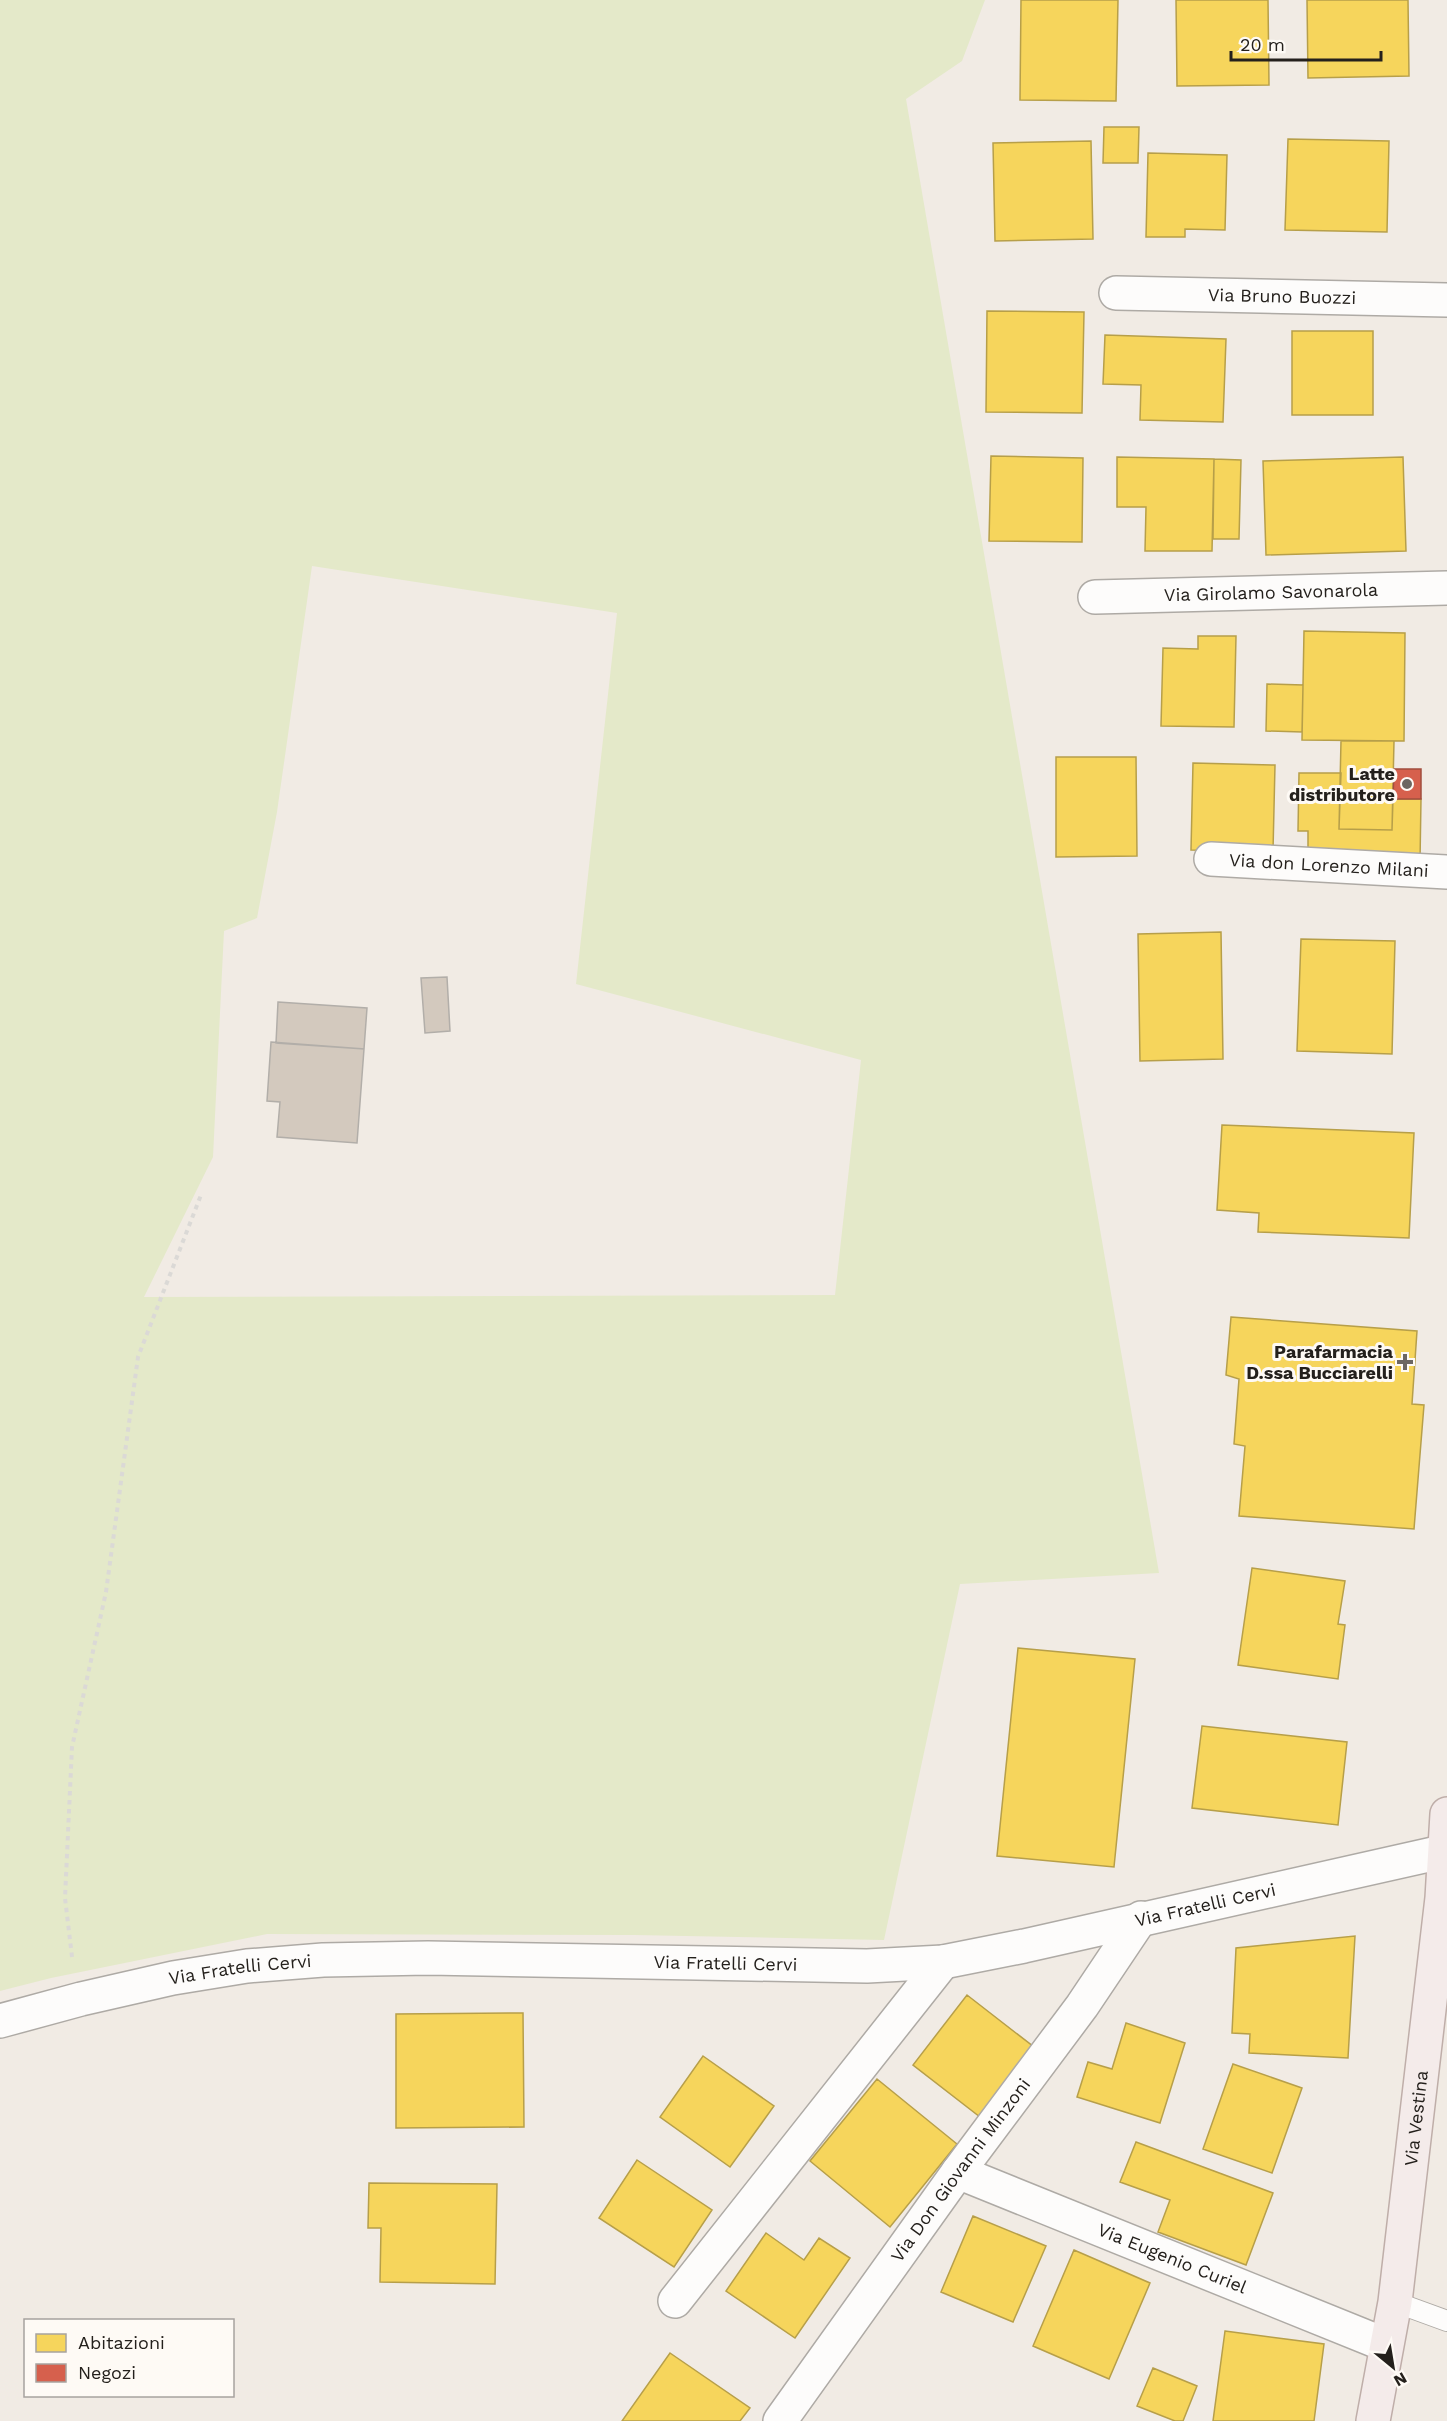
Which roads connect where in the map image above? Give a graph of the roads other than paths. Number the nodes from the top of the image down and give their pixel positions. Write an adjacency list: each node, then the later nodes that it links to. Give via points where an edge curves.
1 (1116, 293): 2 (street, Via Bruno Buozzi)
2 (1447, 300)
3 (1447, 588): 4 (street, Via Girolamo Savonarola)
4 (1095, 597)
5 (1211, 859): 6 (street, Via don Lorenzo Milani)
6 (1447, 872)
7 (1447, 1814): 8 (main road, Via Vestina)
8 (1446, 1851): 9 (street, Via Fratelli Cervi); 14 (main road, Via Vestina)
9 (1141, 1918): 10 (street, Via Fratelli Cervi); 12 (street, Via Don Giovanni Minzoni, via 1082,2006)
10 (943, 1962): 11 (street, Via Fratelli Cervi, via 867,1966 428,1958 323,1960 219,1970 81,1998); 13 (street)
11 (0, 2021)
12 (958, 2172): 16 (street, Via Eugenio Curiel); 17 (street, Via Don Giovanni Minzoni)
13 (675, 2301)
14 (1395, 2302): 15 (lane); 16 (main road, Via Vestina)
15 (1447, 2321)
16 (1386, 2345): 18 (main road, Via Vestina)
17 (792, 2418)
18 (1373, 2421)

